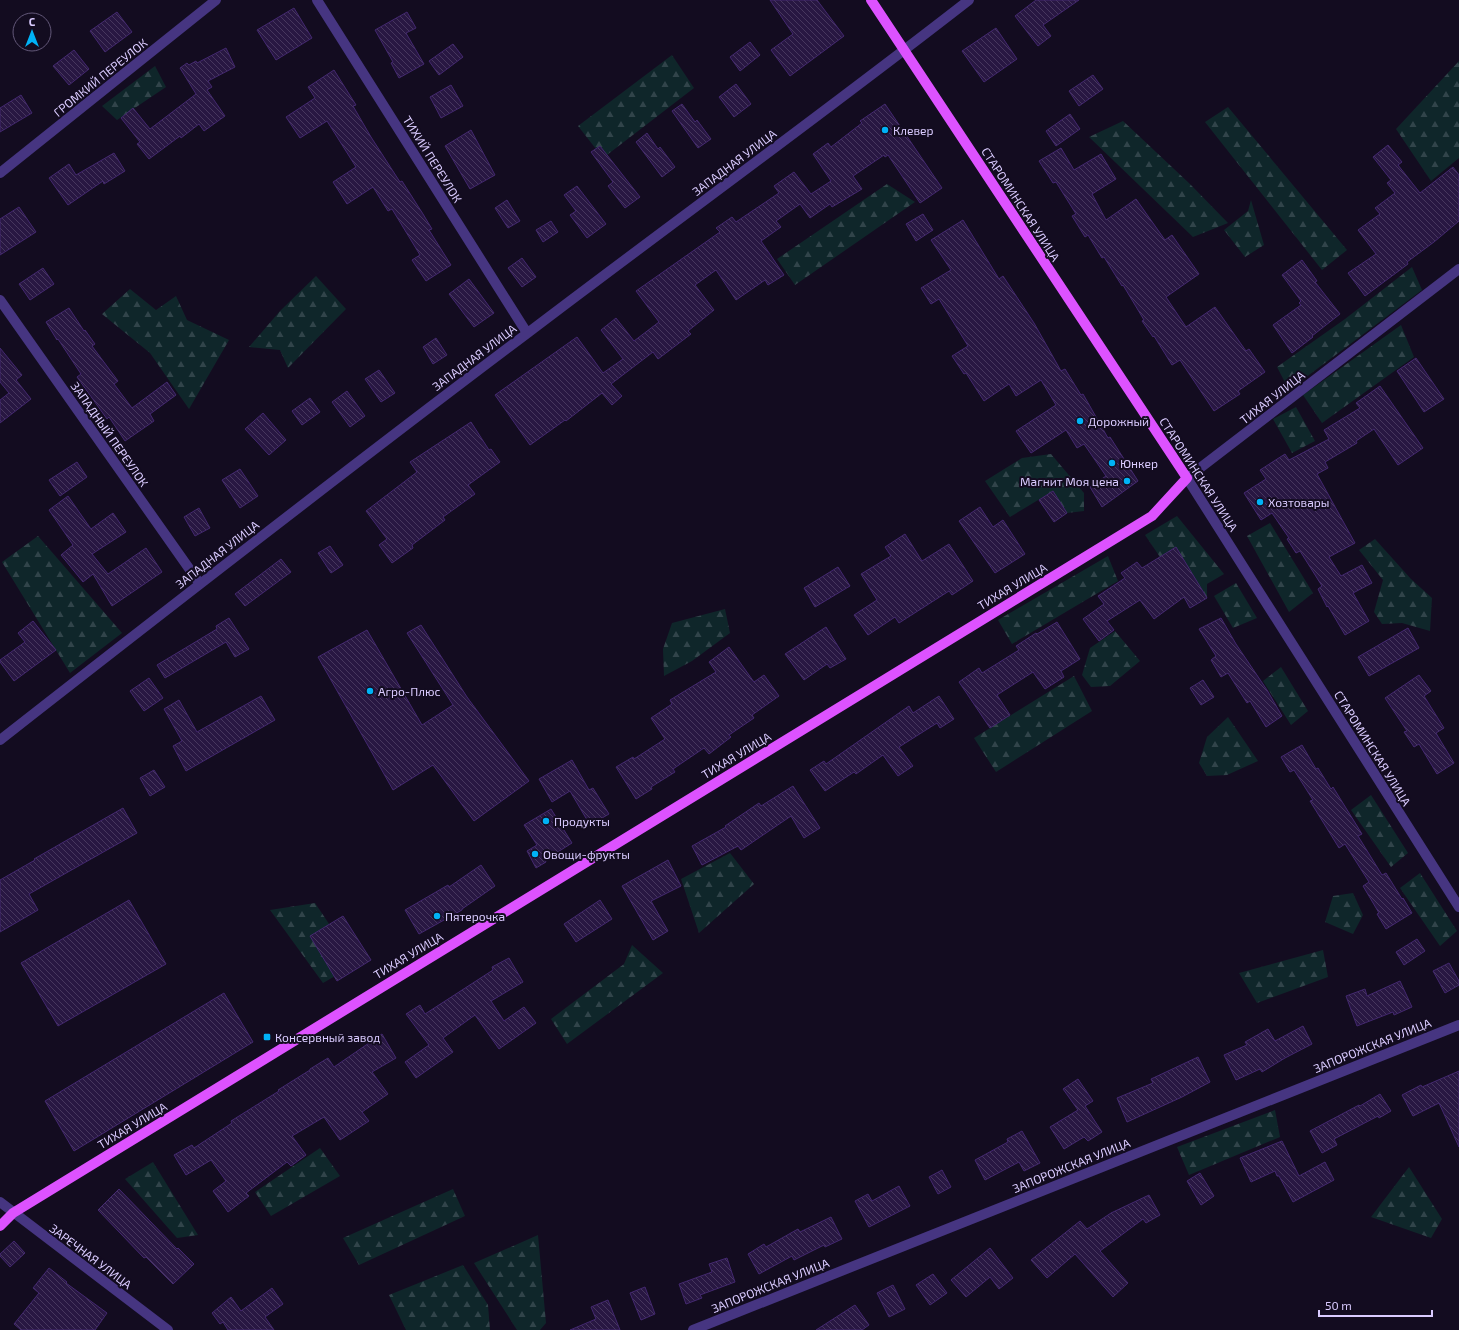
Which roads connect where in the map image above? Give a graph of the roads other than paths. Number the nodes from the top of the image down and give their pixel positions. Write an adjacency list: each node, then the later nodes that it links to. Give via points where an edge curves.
1 (216, 0): 6 (street, ГРОМКИЙ ПЕРЕУЛОК)
2 (317, 0): 9 (street, ТИХИЙ ПЕРЕУЛОК)
3 (871, 0): 5 (main road, СТАРОМИНСКАЯ УЛИЦА)
4 (969, 0): 5 (street, ЗАПАДНАЯ УЛИЦА)
5 (904, 51): 9 (street, ЗАПАДНАЯ УЛИЦА); 10 (main road, СТАРОМИНСКАЯ УЛИЦА)
6 (0, 174)
7 (1459, 269): 10 (street, ТИХАЯ УЛИЦА)
8 (0, 300): 11 (street, ЗАПАДНЫЙ ПЕРЕУЛОК)
9 (527, 333): 11 (street, ЗАПАДНАЯ УЛИЦА)
10 (1187, 478): 13 (street, СТАРОМИНСКАЯ УЛИЦА); 16 (main road, ТИХАЯ УЛИЦА, via 1152,516)
11 (200, 584): 12 (street, ЗАПАДНАЯ УЛИЦА)
12 (0, 740)
13 (1459, 907)
14 (1459, 1025): 19 (street, ЗАПОРОЖСКАЯ УЛИЦА)
15 (0, 1202): 16 (street, ЗАРЕЧНАЯ УЛИЦА)
16 (13, 1213): 17 (main road, ТИХАЯ УЛИЦА); 18 (street, ЗАРЕЧНАЯ УЛИЦА)
17 (0, 1226)
18 (168, 1330)
19 (693, 1330)

